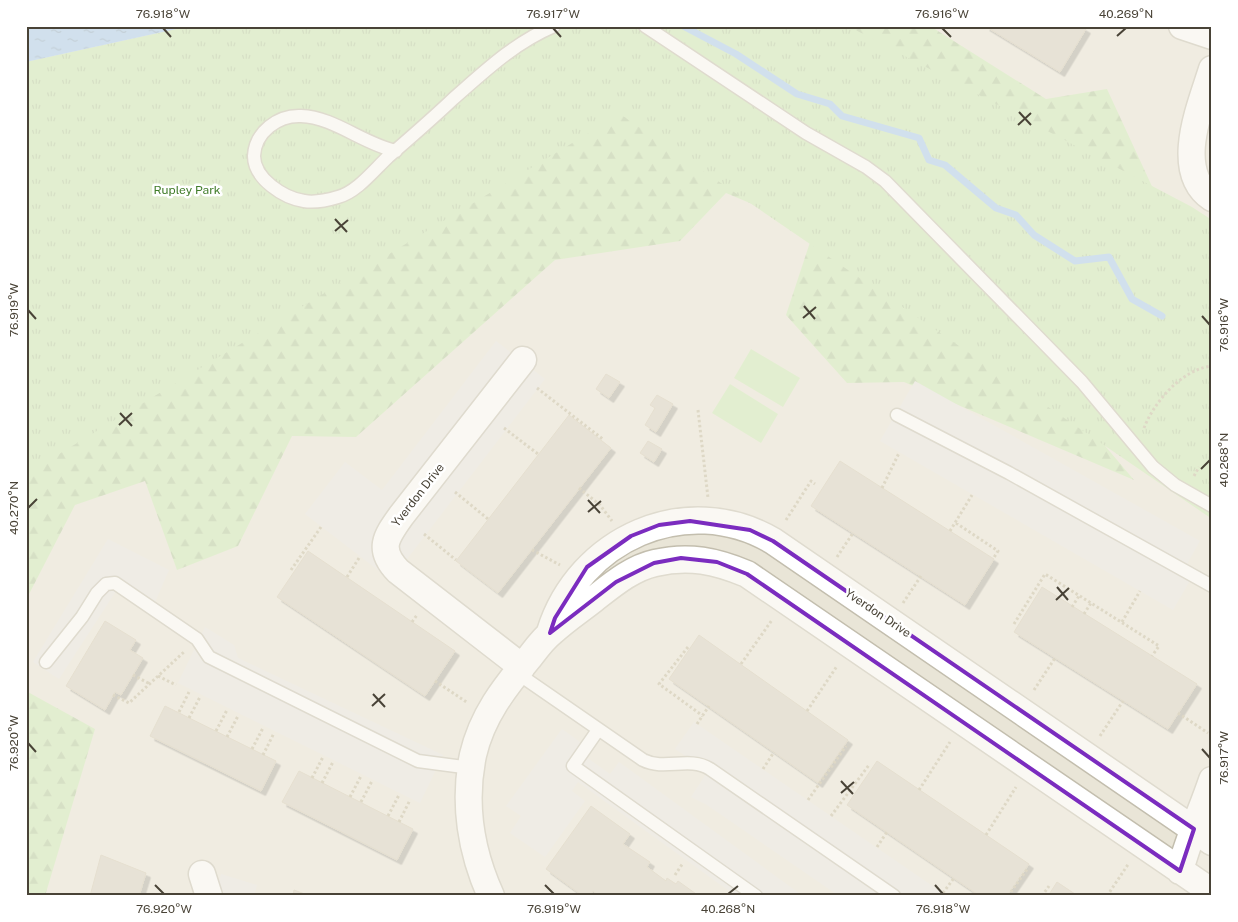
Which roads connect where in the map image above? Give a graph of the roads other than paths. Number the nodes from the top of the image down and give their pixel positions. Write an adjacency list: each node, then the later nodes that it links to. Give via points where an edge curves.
1 (554, 26): 6 (lane, via 520,43 495,61)
2 (645, 26): 10 (lane, via 806,133 885,181 1082,382 1153,467 1175,485)
3 (1182, 26): 4 (street)
4 (1212, 36)
5 (1212, 69): 7 (street, via 1196,122 1191,156 1194,177)
6 (396, 150): 6 (lane, via 356,186 340,196 320,201 304,201 282,194 264,178 254,156 258,140 268,126 281,118 299,115 316,118 370,143)
7 (1212, 198)
8 (523, 360): 14 (street, Yverdon Drive, via 401,516 385,544 386,554 398,571)
9 (897, 415): 11 (lane)
10 (1212, 506)
11 (1212, 586)
12 (550, 633): 14 (street, Yverdon Drive); 18 (street, Yverdon Drive, via 568,591 587,567 622,540 660,525 690,521 722,522 750,530 773,541); 19 (street, Yverdon Drive, via 616,582 654,563 681,558 717,562 747,574)
13 (46, 662): 16 (lane, via 97,593 106,584 115,583 198,639 209,657 418,761)
14 (519, 670): 15 (lane); 16 (street, via 494,702 482,728)
15 (598, 730): 22 (lane, via 573,766); 23 (lane, via 650,764 703,764)
16 (471, 768): 21 (street, via 469,809 473,841 480,872)
17 (1212, 780): 18 (street)
18 (1203, 836): 19 (street)
19 (1180, 871): 20 (street, Yverdon Drive)
20 (1212, 892)
21 (491, 896)
22 (756, 896)
23 (894, 896)

